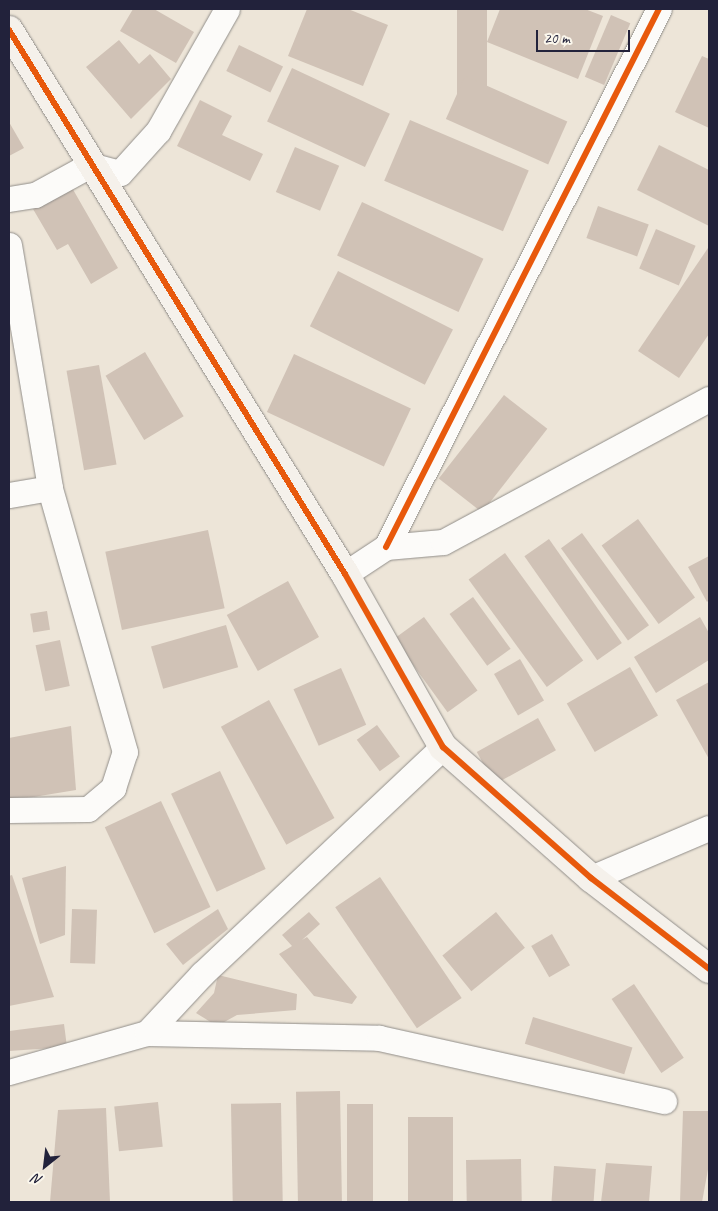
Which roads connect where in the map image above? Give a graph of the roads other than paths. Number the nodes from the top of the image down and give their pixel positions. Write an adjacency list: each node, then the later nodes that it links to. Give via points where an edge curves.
1 (227, 9): 4 (street, via 158,131 120,173)
2 (660, 9): 10 (street)
3 (9, 30): 4 (street)
4 (90, 165): 5 (street, via 35,195); 11 (street)
5 (9, 199)
6 (9, 245): 8 (street)
7 (709, 399): 10 (street, via 443,542)
8 (50, 488): 9 (street); 13 (street, via 125,752 113,788 88,809)
9 (9, 495)
10 (386, 547): 11 (street)
11 (345, 574): 12 (street)
12 (443, 747): 15 (street); 17 (street, via 202,974)
13 (9, 810)
14 (709, 828): 15 (street)
15 (591, 878): 16 (street)
16 (709, 969)
17 (147, 1034): 18 (street); 19 (street, via 379,1038)
18 (9, 1072)
19 (664, 1101)

